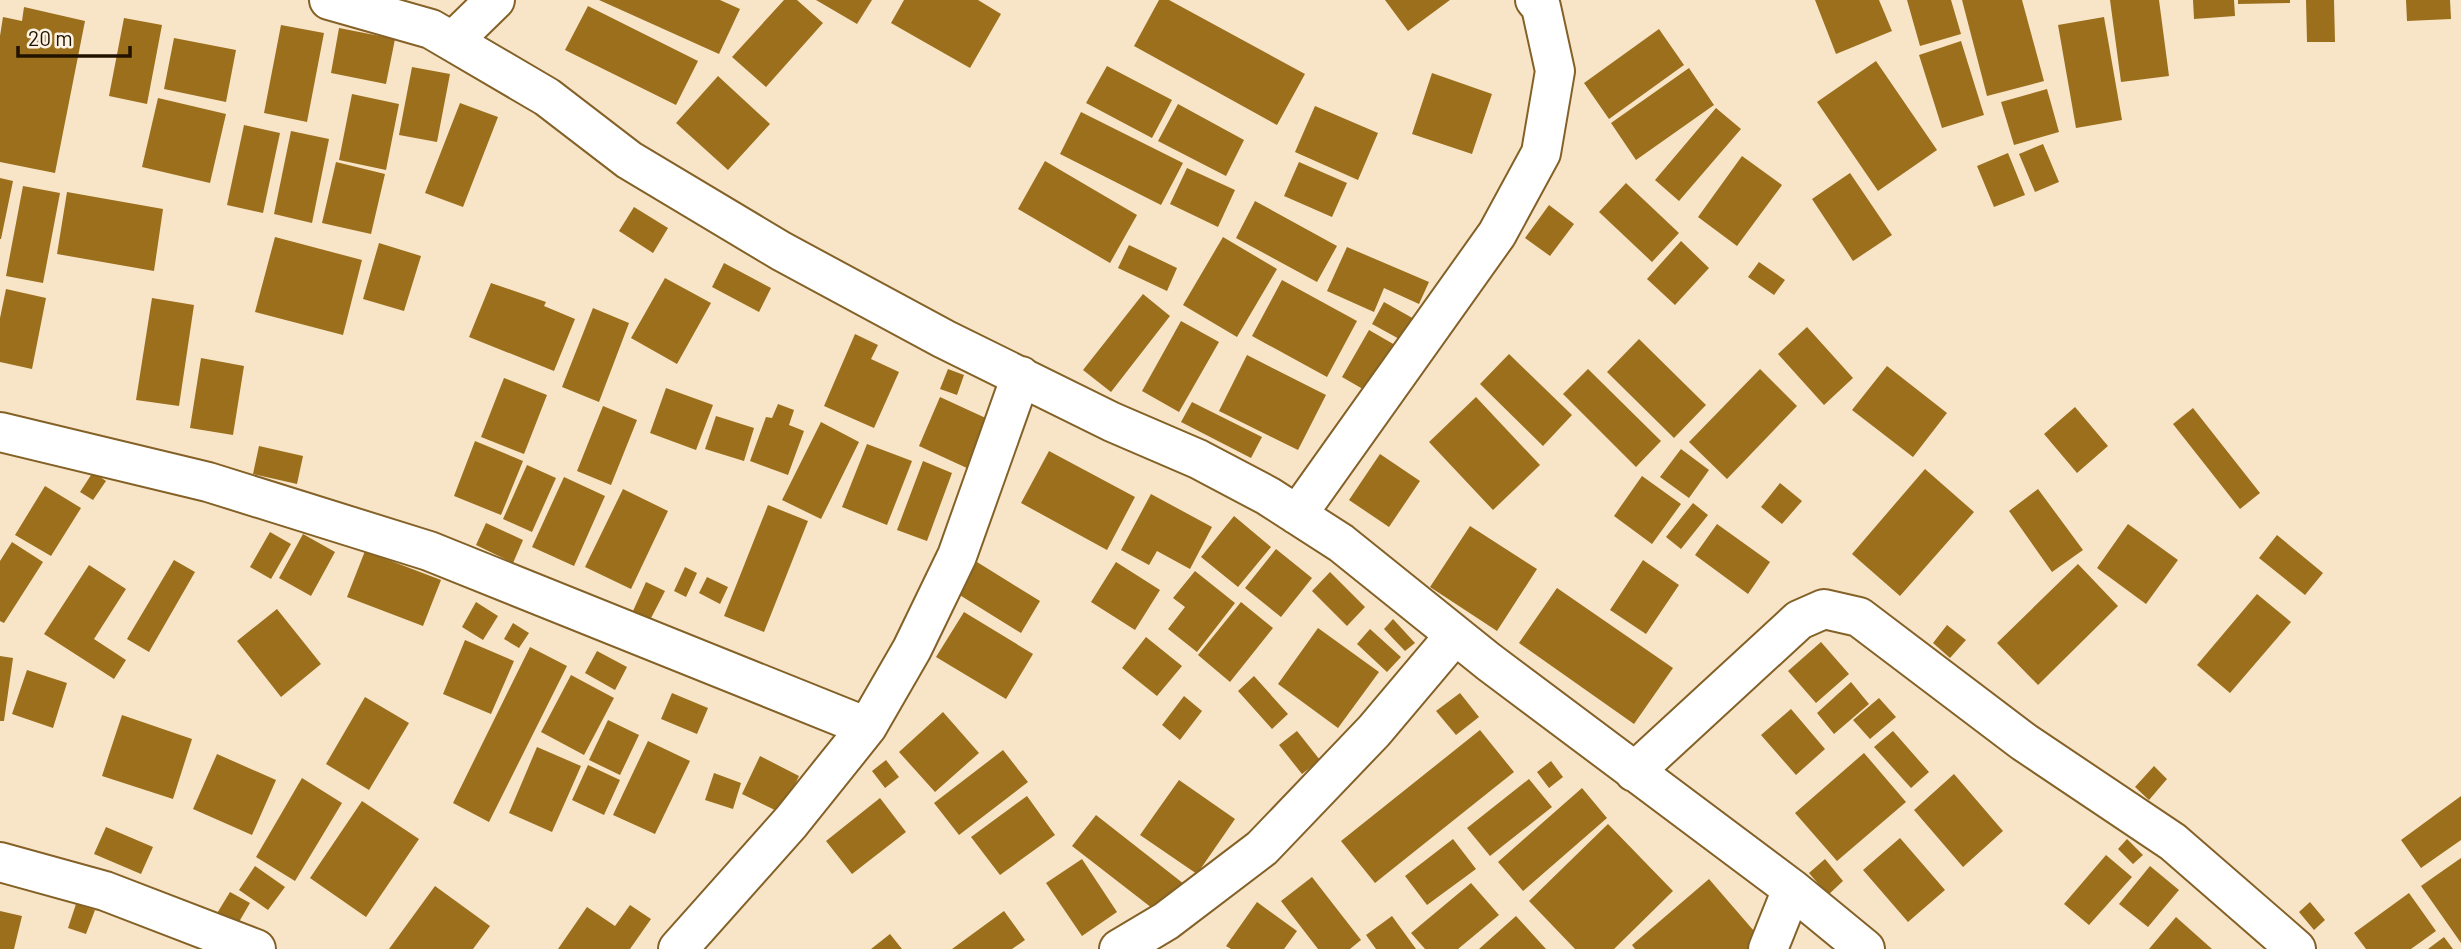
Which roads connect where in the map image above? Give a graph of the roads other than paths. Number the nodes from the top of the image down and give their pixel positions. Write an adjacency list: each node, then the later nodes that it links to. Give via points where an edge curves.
1 (329, 0): 4 (street, via 431,29)
2 (495, 0): 4 (street)
3 (1548, 2): 7 (street, via 1555,71 1541,153 1497,234)
4 (453, 41): 5 (street, via 547,97 629,160 781,251)
5 (1021, 376): 7 (street, via 1198,459); 9 (street, via 957,556)
6 (0, 432): 9 (street, via 208,482 429,551)
7 (1297, 515): 8 (street, via 1341,543)
8 (1455, 635): 10 (street); 16 (street, via 1374,731 1262,848 1166,921)
9 (867, 727): 15 (street, via 791,822)
10 (1634, 772): 12 (street); 13 (street, via 1799,620 1824,609 1859,617 2024,742 2173,842)
11 (0, 862): 14 (street, via 105,891)
12 (1792, 889): 17 (street); 18 (street)
13 (2284, 945)
14 (256, 949)
15 (678, 949)
16 (1119, 949)
17 (1768, 949)
18 (1865, 949)

